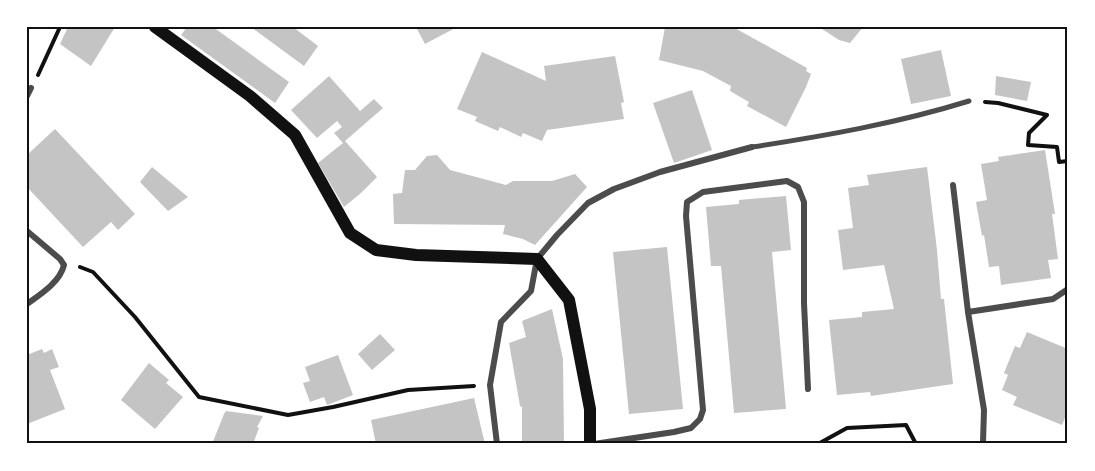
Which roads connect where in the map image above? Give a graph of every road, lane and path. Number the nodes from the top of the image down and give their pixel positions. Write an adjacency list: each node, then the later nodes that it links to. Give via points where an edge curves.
1 (60, 27): 3 (path)
2 (155, 27): 10 (main road, via 250,96 295,135 350,233 376,250 416,255)
3 (31, 88): 4 (street)
4 (27, 96)
5 (969, 101): 6 (street, via 839,134); 7 (path, via 998,103 1047,115 1029,133 1028,145 1057,147 1059,162)
6 (752, 147): 10 (street, via 614,189 588,203)
7 (1068, 161)
8 (953, 185): 14 (street)
9 (27, 231): 13 (street, via 64,265 46,290)
10 (537, 258): 15 (street, via 531,291 501,322); 18 (main road, via 569,300 590,409)
11 (78, 266): 15 (path, via 93,272 135,316 199,397 288,415 408,390)
12 (1068, 289): 14 (street, via 1053,299)
13 (27, 304)
14 (969, 312): 21 (street, via 984,410)
15 (490, 385): 17 (street)
16 (808, 389): 18 (street, via 804,202 798,187 787,181 703,192 687,202 686,216 703,410 700,419 691,428 675,432)
17 (497, 444)
18 (592, 444)
19 (818, 444): 20 (path, via 847,428 906,425)
20 (916, 444)
21 (981, 444)

